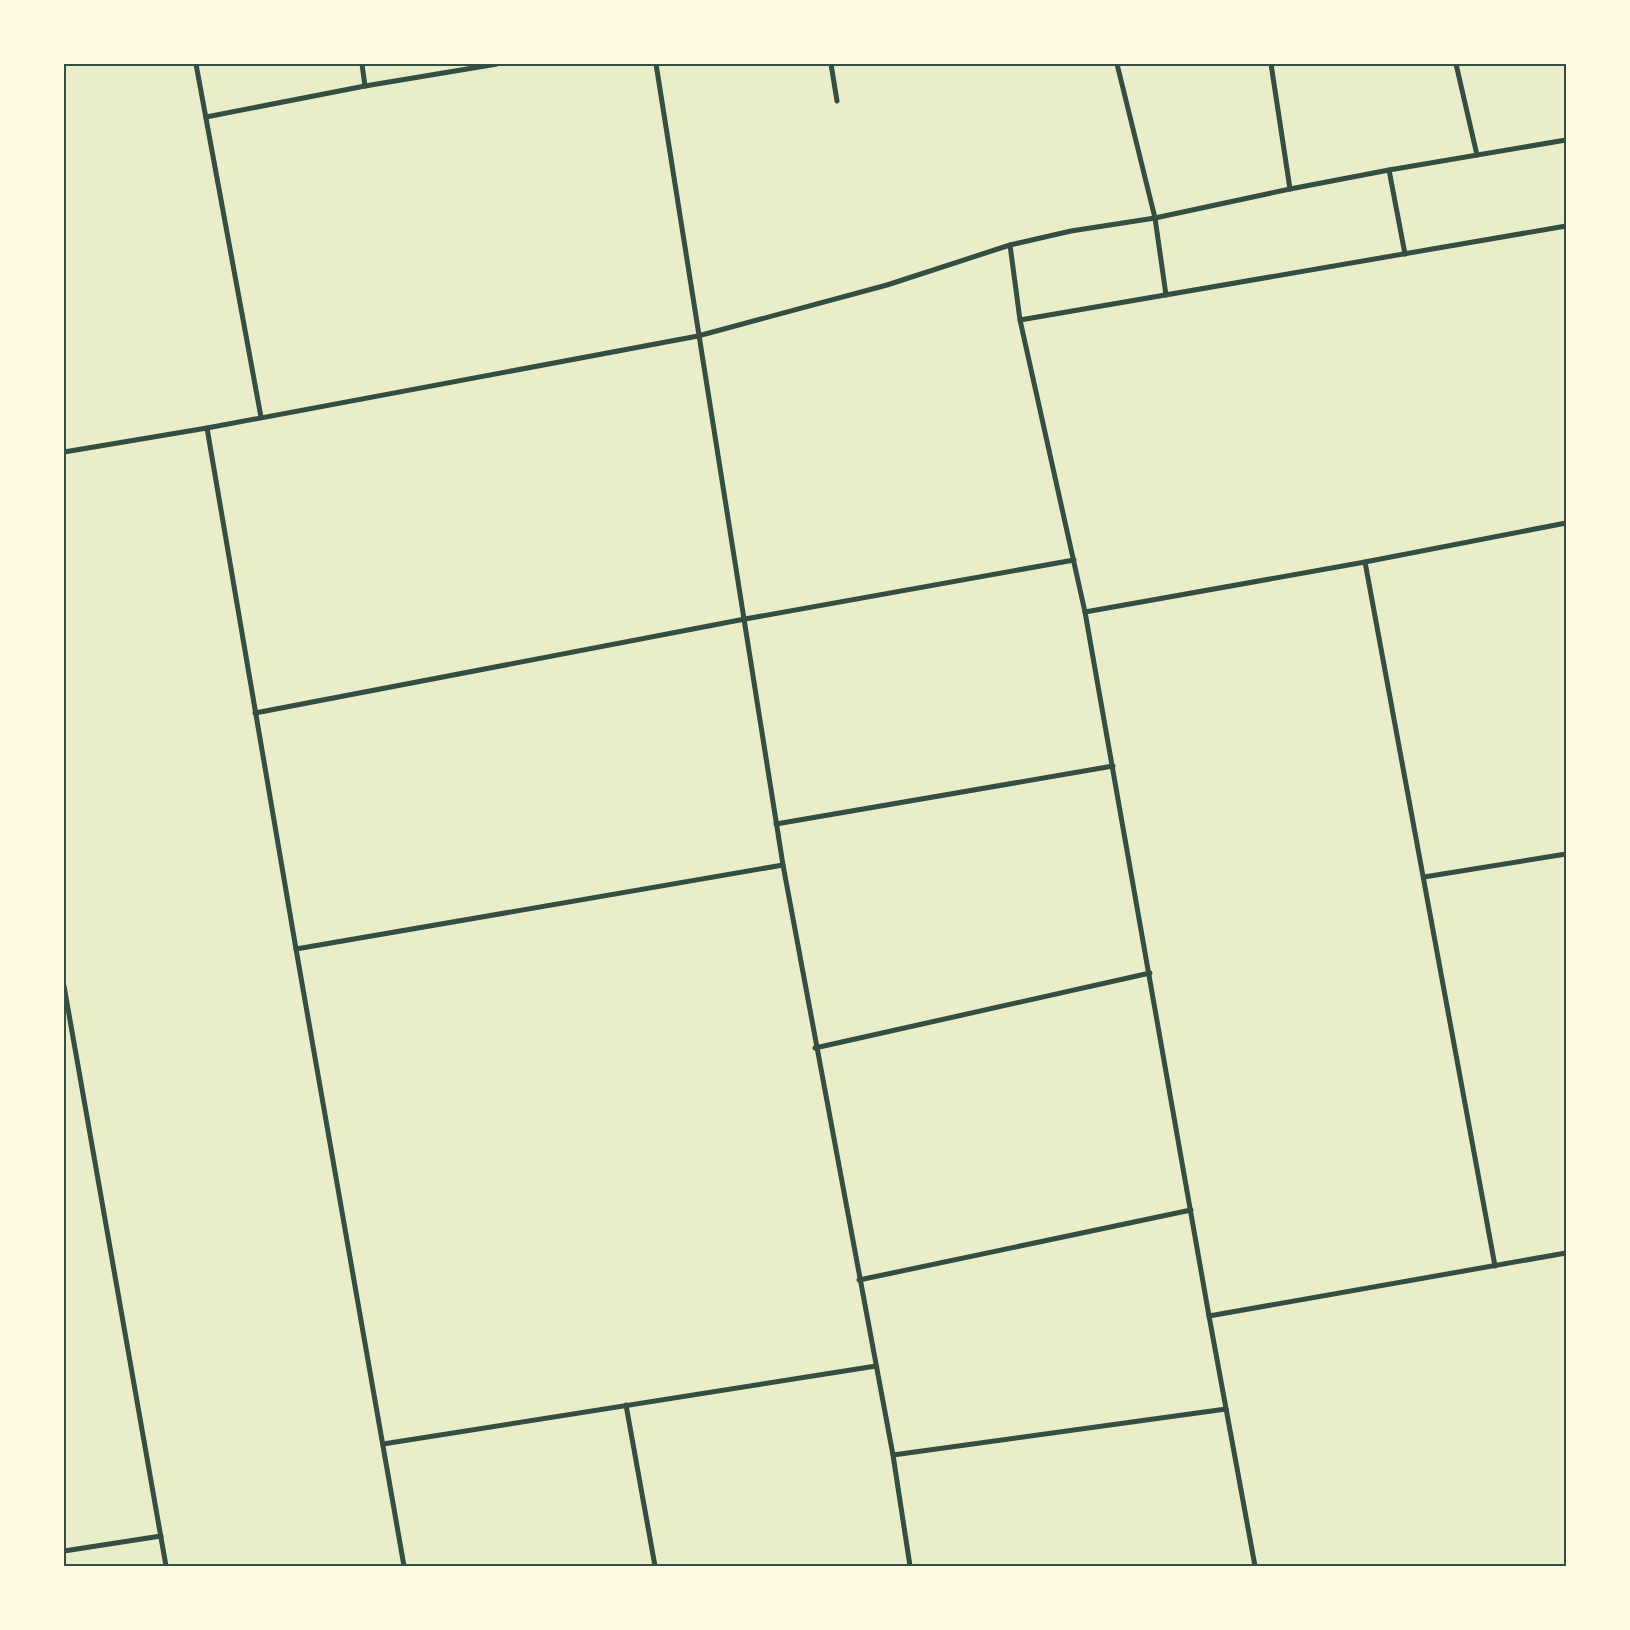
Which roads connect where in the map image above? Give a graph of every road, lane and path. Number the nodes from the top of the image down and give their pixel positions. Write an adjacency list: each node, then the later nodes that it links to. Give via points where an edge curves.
1 (196, 64): 11 (street)
2 (362, 64): 9 (street)
3 (498, 64): 9 (street)
4 (656, 64): 22 (street)
5 (831, 64): 10 (street)
6 (1117, 64): 16 (street)
7 (1271, 64): 15 (street)
8 (1456, 64): 13 (street)
9 (366, 86): 11 (street)
10 (837, 101)
11 (206, 117): 23 (street)
12 (1566, 140): 13 (street)
13 (1477, 155): 14 (street)
14 (1389, 170): 15 (street); 19 (street)
15 (1290, 189): 16 (street)
16 (1156, 218): 18 (street, via 1071,231); 20 (street)
17 (1566, 226): 19 (street)
18 (1010, 246): 21 (street); 22 (street, via 887,286)
19 (1405, 254): 20 (street)
20 (1166, 295): 21 (street)
21 (1020, 320): 27 (street)
22 (698, 336): 23 (street); 30 (street)
23 (261, 417): 24 (street)
24 (207, 428): 25 (street); 31 (street)
25 (64, 452)
26 (1566, 523): 28 (street)
27 (1074, 560): 29 (street); 30 (street)
28 (1365, 562): 29 (street); 36 (street)
29 (1085, 612): 32 (street)
30 (745, 619): 31 (street); 33 (street)
31 (255, 713): 37 (street)
32 (1113, 766): 33 (street); 38 (street)
33 (776, 824): 35 (street)
34 (1566, 854): 36 (street)
35 (783, 865): 37 (street); 40 (street)
36 (1424, 877): 43 (street)
37 (296, 949): 49 (street)
38 (1150, 972): 40 (street); 41 (street)
39 (64, 986): 51 (street)
40 (816, 1048): 44 (street)
41 (1191, 1210): 44 (street); 45 (street)
42 (1566, 1253): 43 (street)
43 (1496, 1266): 45 (street)
44 (859, 1280): 46 (street)
45 (1209, 1316): 48 (street)
46 (876, 1366): 47 (street); 50 (street)
47 (626, 1405): 49 (street); 55 (street)
48 (1226, 1409): 50 (street); 57 (street)
49 (383, 1444): 54 (street)
50 (893, 1455): 56 (street)
51 (161, 1536): 52 (street); 53 (street)
52 (64, 1551)
53 (166, 1566)
54 (404, 1566)
55 (655, 1566)
56 (910, 1566)
57 (1256, 1566)

